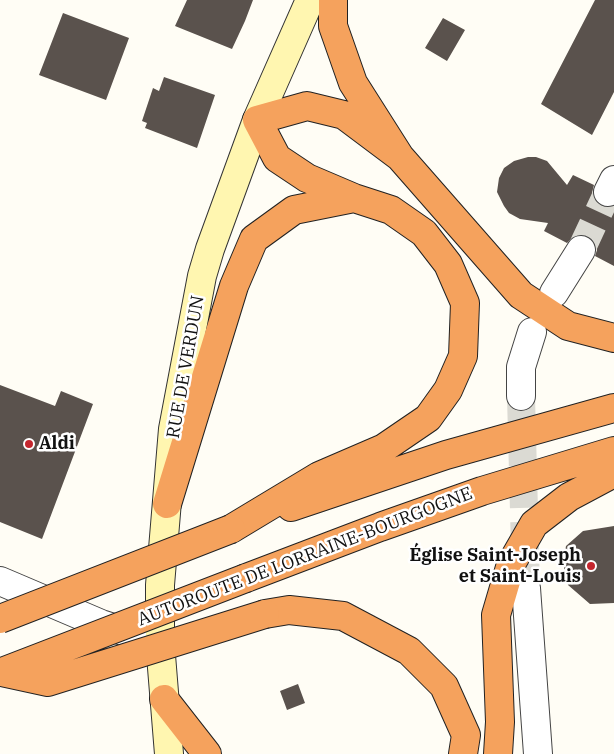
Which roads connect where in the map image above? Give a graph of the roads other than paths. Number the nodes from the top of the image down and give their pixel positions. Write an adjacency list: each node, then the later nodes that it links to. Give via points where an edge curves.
1 (310, 0): 3 (main road, RUE DE VERDUN)
2 (333, 0): 4 (highway, via 333,26 352,83)
3 (258, 120): 4 (highway, via 307,106 344,115); 5 (highway, via 277,158 308,178); 14 (main road, RUE DE VERDUN, via 202,276 173,429)
4 (400, 157): 9 (highway, via 521,295 568,326)
5 (354, 198): 14 (highway, via 294,210 254,239 234,286); 15 (highway, via 391,210 424,233 448,264 465,303 463,356 448,390 428,418 384,448 319,476)
6 (581, 250): 7 (street)
7 (554, 292)
8 (532, 332): 10 (street, via 522,367)
9 (614, 338)
10 (521, 396)
11 (614, 408): 15 (highway, via 446,455)
12 (614, 451): 22 (highway, AUTOROUTE DE LORRAINE-BOURGOGNE, bridge, via 482,491 380,527)
13 (614, 473): 27 (highway, via 569,497 534,524 511,564 496,615)
14 (167, 504): 18 (main road, RUE DE VERDUN)
15 (230, 529): 19 (highway, bridge)
16 (0, 580): 20 (street)
17 (526, 588): 28 (street)
18 (159, 606): 20 (street); 21 (main road, RUE DE VERDUN)
19 (0, 619)
20 (100, 624): 21 (street)
21 (160, 643): 23 (main road, RUE DE VERDUN)
22 (1, 672): 26 (highway, bridge, via 48,682 264,614 289,610 343,616 409,651 444,686 466,735)
23 (164, 699): 24 (main road, RUE DE VERDUN); 25 (highway)
24 (169, 754)
25 (207, 754)
26 (463, 754)
27 (498, 754)
28 (538, 754)

